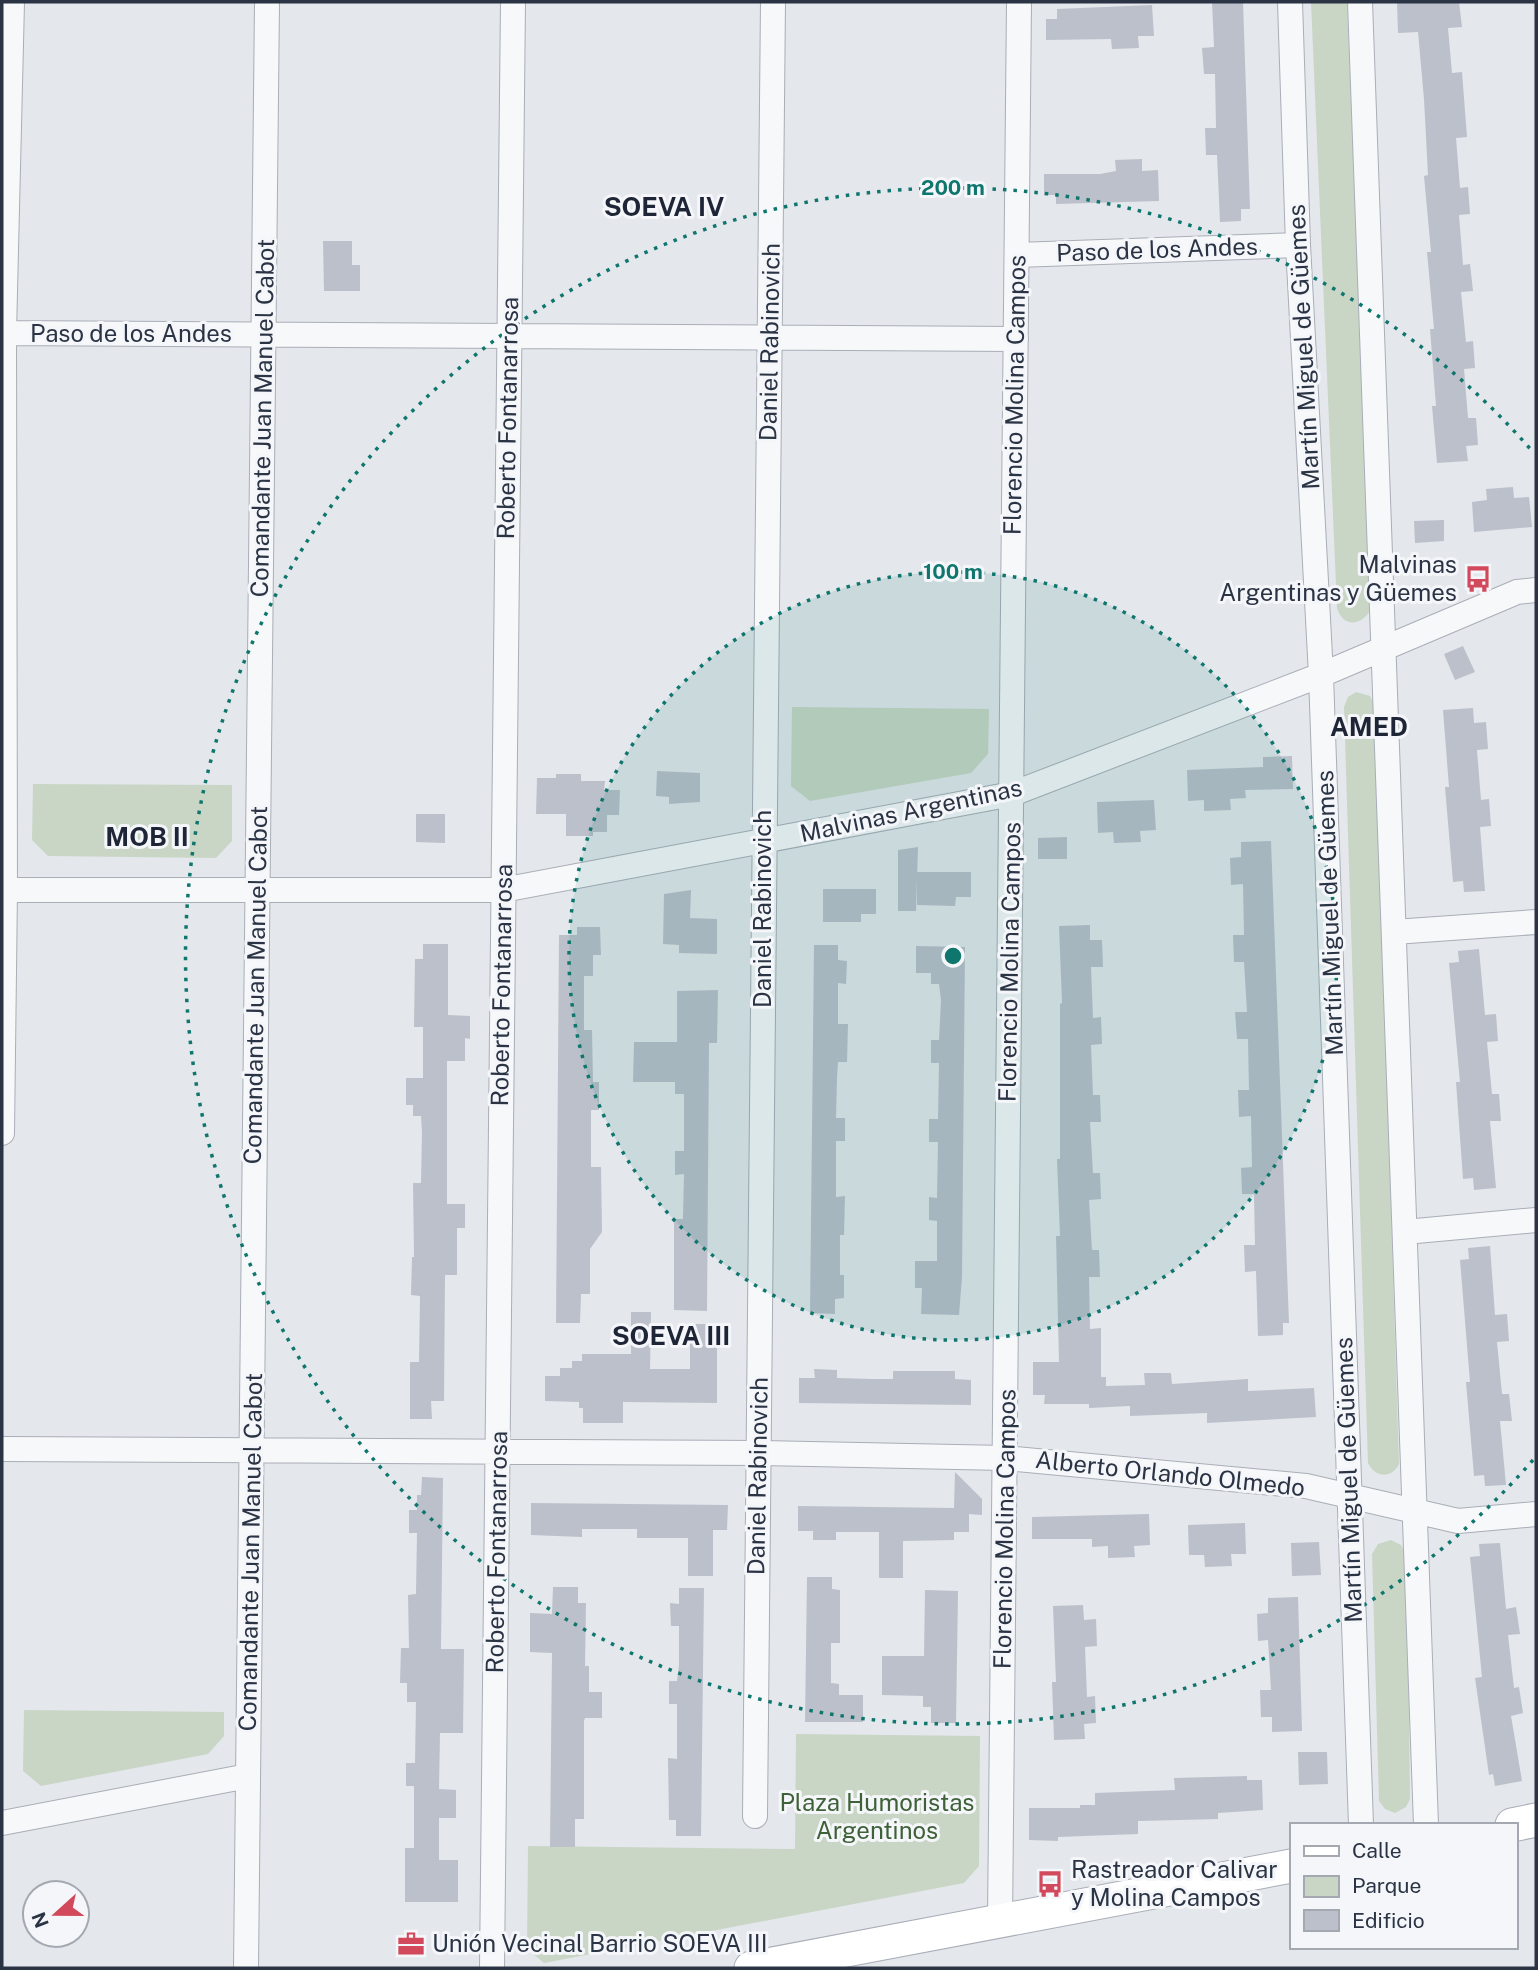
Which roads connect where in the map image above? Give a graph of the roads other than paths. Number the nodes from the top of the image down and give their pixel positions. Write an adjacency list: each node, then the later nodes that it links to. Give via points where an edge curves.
1 (12, 2): 10 (street)
2 (267, 2): 11 (street, Comandante Juan Manuel Cabot)
3 (513, 2): 12 (street, Roberto Fontanarrosa)
4 (773, 2): 13 (street, Daniel Rabinovich)
5 (1019, 2): 9 (street, Florencio Molina Campos)
6 (1290, 2): 8 (street, Martín Miguel de Güemes)
7 (1360, 2): 16 (street)
8 (1298, 245): 9 (street, Paso de los Andes); 17 (street, Martín Miguel de Güemes)
9 (1017, 255): 14 (street, Florencio Molina Campos)
10 (3, 333): 11 (street, Paso de los Andes); 20 (street)
11 (264, 335): 12 (street, Paso de los Andes); 21 (street, Comandante Juan Manuel Cabot)
12 (509, 336): 13 (street, Paso de los Andes); 22 (street, Roberto Fontanarrosa)
13 (770, 337): 14 (street, Paso de los Andes); 19 (street, Daniel Rabinovich)
14 (1016, 339): 18 (street, Florencio Molina Campos)
15 (1536, 590): 16 (street, Malvinas Argentinas, via 1517,592)
16 (1384, 648): 17 (street, Malvinas Argentinas); 24 (street)
17 (1321, 675): 18 (street, Malvinas Argentinas); 33 (street, Martín Miguel de Güemes)
18 (1012, 794): 19 (street, Malvinas Argentinas); 32 (street, Florencio Molina Campos)
19 (764, 841): 22 (street, Malvinas Argentinas); 31 (street, Daniel Rabinovich)
20 (3, 890): 21 (street, Malvinas Argentinas); 25 (street)
21 (257, 890): 22 (street, Malvinas Argentinas); 29 (street, Comandante Juan Manuel Cabot)
22 (503, 890): 30 (street, Roberto Fontanarrosa)
23 (1536, 922): 24 (street)
24 (1394, 932): 27 (street)
25 (2, 1133)
26 (1536, 1220): 27 (street)
27 (1405, 1232): 34 (street)
28 (2, 1448): 29 (street, Alberto Orlando Olmedo)
29 (251, 1450): 30 (street, Alberto Orlando Olmedo); 36 (street, Comandante Juan Manuel Cabot)
30 (498, 1451): 31 (street, Alberto Orlando Olmedo); 46 (street, Roberto Fontanarrosa)
31 (758, 1453): 32 (street, Alberto Orlando Olmedo); 37 (street, Daniel Rabinovich)
32 (1005, 1458): 33 (street, Alberto Orlando Olmedo, via 1306,1486); 44 (street, Florencio Molina Campos)
33 (1350, 1496): 34 (street, Alberto Orlando Olmedo); 40 (street, Martín Miguel de Güemes)
34 (1415, 1511): 35 (street, Alberto Orlando Olmedo, via 1458,1521); 41 (street)
35 (1536, 1514)
36 (248, 1776): 39 (street); 45 (street, Comandante Juan Manuel Cabot)
37 (755, 1816)
38 (1536, 1820): 42 (main road)
39 (2, 1823)
40 (1361, 1823)
41 (1426, 1823)
42 (1517, 1824)
43 (1290, 1866): 44 (main road)
44 (1000, 1922): 47 (main road)
45 (246, 1968)
46 (492, 1968)
47 (751, 1968)

